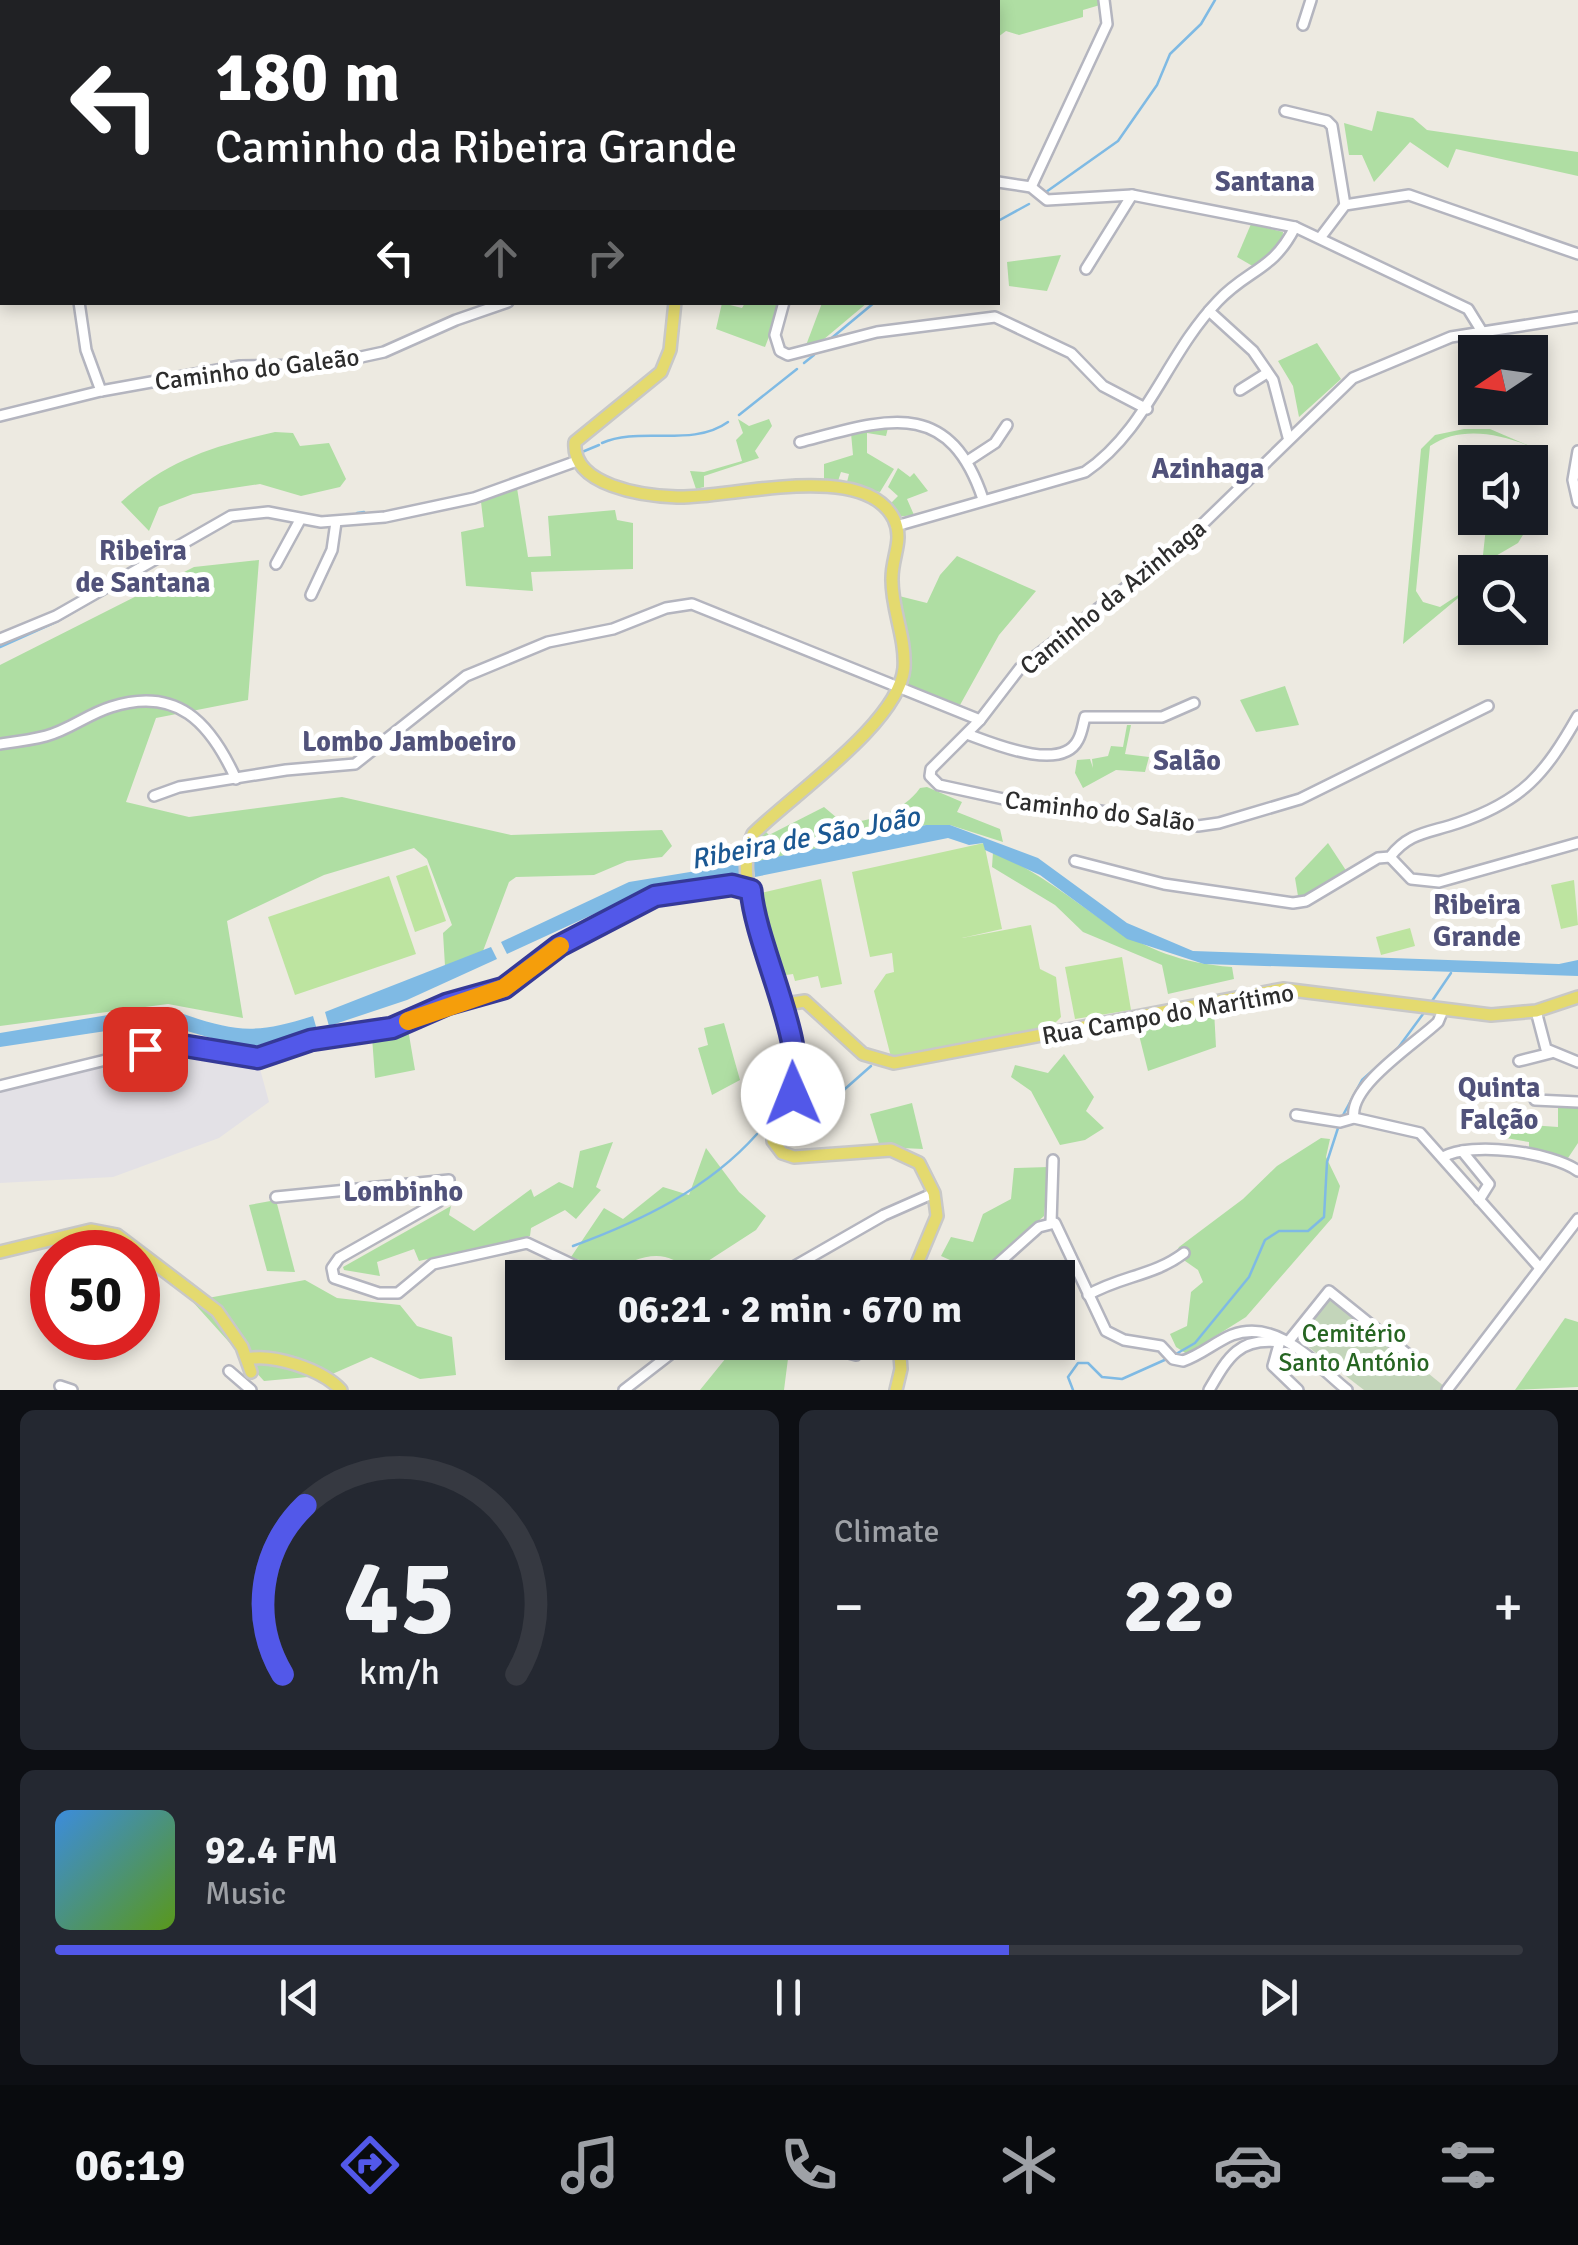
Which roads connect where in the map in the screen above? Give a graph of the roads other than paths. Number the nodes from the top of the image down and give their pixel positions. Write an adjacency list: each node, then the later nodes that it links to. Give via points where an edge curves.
1 (1104, 0): 6 (street, via 1107,24)
2 (1311, 0): 3 (street)
3 (1303, 25)
4 (1285, 111): 8 (street, via 1332,126)
5 (1000, 182): 6 (street)
6 (1031, 187): 7 (street, via 1047,200)
7 (1132, 196): 9 (street); 12 (street)
8 (1345, 205): 10 (street); 11 (street, via 1409,195)
9 (1295, 227): 10 (street); 17 (street, via 1280,255)
10 (1320, 238): 19 (street, via 1468,309)
11 (1578, 254)
12 (1086, 269)
13 (79, 305): 22 (street)
14 (502, 305): 22 (street, Caminho do Galeão, via 388,352 324,366 240,366)
15 (675, 305): 29 (main road, via 661,372 584,431 574,442)
16 (783, 305): 23 (street, via 775,336 780,352 788,354 877,332 996,317 1071,353 1103,386)
17 (1208, 311): 20 (street, via 1254,351); 23 (street)
18 (1578, 317): 19 (street, Caminho da Azinhaga)
19 (1482, 330): 26 (street, Caminho da Azinhaga, via 1354,378)
20 (1267, 373): 21 (street); 26 (street, via 1279,390)
21 (1240, 390)
22 (101, 391): 24 (street, Caminho do Galeão)
23 (1148, 409): 31 (street, via 1085,472)
24 (0, 416)
25 (1007, 425): 30 (street, via 996,442)
26 (1288, 437): 43 (street, Caminho da Azinhaga, via 1180,546 1020,668)
27 (800, 442): 30 (street, via 902,422 943,434)
28 (1578, 451): 32 (street)
29 (576, 456): 34 (street, via 446,505); 35 (main road, via 596,479 668,496 787,486 863,494 880,502)
30 (968, 460): 31 (street)
31 (983, 499): 35 (street)
32 (1578, 502)
33 (300, 520): 34 (street); 36 (street); 38 (street, via 268,512 232,516 56,616)
34 (336, 522): 37 (street, via 332,550)
35 (896, 526): 39 (main road, via 892,579 904,648)
36 (276, 564)
37 (310, 595)
38 (0, 639)
39 (900, 688): 43 (street); 46 (street, via 706,606 682,605 548,642 466,676 355,764); 51 (main road, via 876,721 758,828 748,848)
40 (1194, 703): 44 (street, via 1162,717 1086,717 1078,742 1064,752 1018,753)
41 (1488, 706): 44 (street, Caminho do Salão, via 1300,798 1198,826 1040,807 934,783 931,768)
42 (1578, 716): 49 (street, via 1534,783 1457,824 1413,834)
43 (980, 720): 44 (street, Caminho da Azinhaga)
44 (968, 734)
45 (0, 744): 46 (street, via 49,736 110,707 171,701 220,746)
46 (236, 779): 47 (street)
47 (154, 796)
48 (1578, 844): 49 (street, via 1440,882 1412,879)
49 (1390, 857): 50 (street, via 1293,903 1164,884)
50 (1075, 861)
51 (751, 883): 53 (main road); 59 (street, via 655,896 559,946 504,988 392,1028 311,1040 258,1058 170,1044)
52 (1578, 997): 55 (main road, Rua Campo do Marítimo)
53 (780, 1005): 54 (main road, Rua Campo do Marítimo, via 806,1001 863,1054 892,1063 1283,989); 70 (main road, via 798,1077 773,1133 778,1150 794,1157 903,1152 919,1162)
54 (1443, 1010): 55 (main road, Rua Campo do Marítimo); 63 (street, via 1363,1090)
55 (1536, 1012): 56 (street)
56 (1552, 1053): 57 (street); 58 (street)
57 (1519, 1061)
58 (1578, 1062)
59 (0, 1086)
60 (1535, 1100): 61 (street)
61 (1578, 1102)
62 (1296, 1115): 63 (street)
63 (1354, 1118): 65 (street, via 1420,1133)
64 (1462, 1151): 65 (street); 67 (street, via 1528,1152); 72 (street, via 1489,1184)
65 (1443, 1157): 72 (street)
66 (1054, 1160): 74 (street)
67 (1578, 1171)
68 (294, 1184): 69 (street)
69 (307, 1191): 71 (street); 77 (street, via 449,1180 438,1202 332,1268 334,1278 379,1293 398,1293 434,1264 527,1243)
70 (934, 1194): 78 (street); 79 (main road, via 936,1220)
71 (276, 1197)
72 (1479, 1200): 81 (street)
73 (1578, 1219): 81 (street)
74 (1055, 1224): 80 (street, via 1039,1227); 82 (street)
75 (0, 1252): 91 (main road, via 103,1230 208,1303 249,1366 268,1357)
76 (1184, 1253): 82 (street, via 1148,1275 1113,1281)
77 (563, 1260)
78 (805, 1260)
79 (919, 1260)
80 (1003, 1260)
81 (1540, 1268): 97 (street)
82 (1088, 1295): 83 (street, via 1106,1331 1188,1360 1245,1332)
83 (1283, 1340): 84 (street, via 1329,1291); 94 (street, via 1237,1347); 95 (street, via 1273,1366); 96 (street)
84 (1412, 1356)
85 (663, 1360): 92 (street)
86 (899, 1360): 93 (main road)
87 (229, 1372): 90 (street)
88 (60, 1386): 89 (street)
89 (72, 1390)
90 (251, 1390)
91 (340, 1390)
92 (624, 1390)
93 (896, 1390)
94 (1210, 1390)
95 (1298, 1390)
96 (1347, 1390)
97 (1447, 1390)

